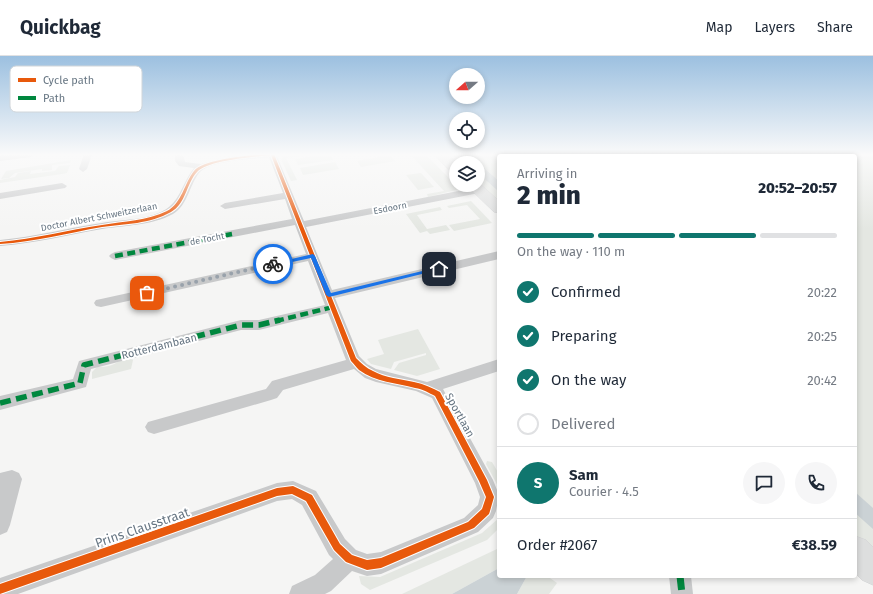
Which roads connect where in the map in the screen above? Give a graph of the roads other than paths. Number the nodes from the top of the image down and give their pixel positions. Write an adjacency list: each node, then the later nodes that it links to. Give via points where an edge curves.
1 (191, 179): 11 (street, Doctor Albert Schweitzerlaan, via 176,206 160,215)
2 (282, 179): 6 (street)
3 (62, 186): 7 (street)
4 (456, 192): 10 (street, Esdoorn)
5 (480, 192): 9 (main road)
6 (288, 194): 8 (street); 10 (street)
7 (0, 196)
8 (225, 206)
9 (497, 207)
10 (300, 223): 12 (street, de Tocht); 13 (street)
11 (0, 243)
12 (115, 256)
13 (313, 256): 15 (street); 16 (street)
14 (497, 256): 15 (street)
15 (331, 301): 17 (street, via 353,359); 20 (street, Rotterdambaan, via 259,325 241,325 84,365 80,383)
16 (101, 303)
17 (357, 363): 19 (street, via 365,371 376,376); 21 (street, via 278,385 270,394)
18 (497, 366): 19 (street)
19 (428, 388): 26 (street, Sportlaan, via 438,394 483,480 490,497 486,511 471,526 381,563 367,565)
20 (0, 403)
21 (154, 427)
22 (0, 482): 24 (street, via 12,478)
23 (293, 490): 26 (street, Sportlaan, via 309,498 337,546); 29 (street, Prins Clausstraat, via 261,497)
24 (0, 525)
25 (857, 553): 27 (main road)
26 (349, 558): 30 (street, via 323,583)
27 (873, 569)
28 (680, 578): 31 (street)
29 (0, 589)
30 (300, 594)
31 (682, 594)

